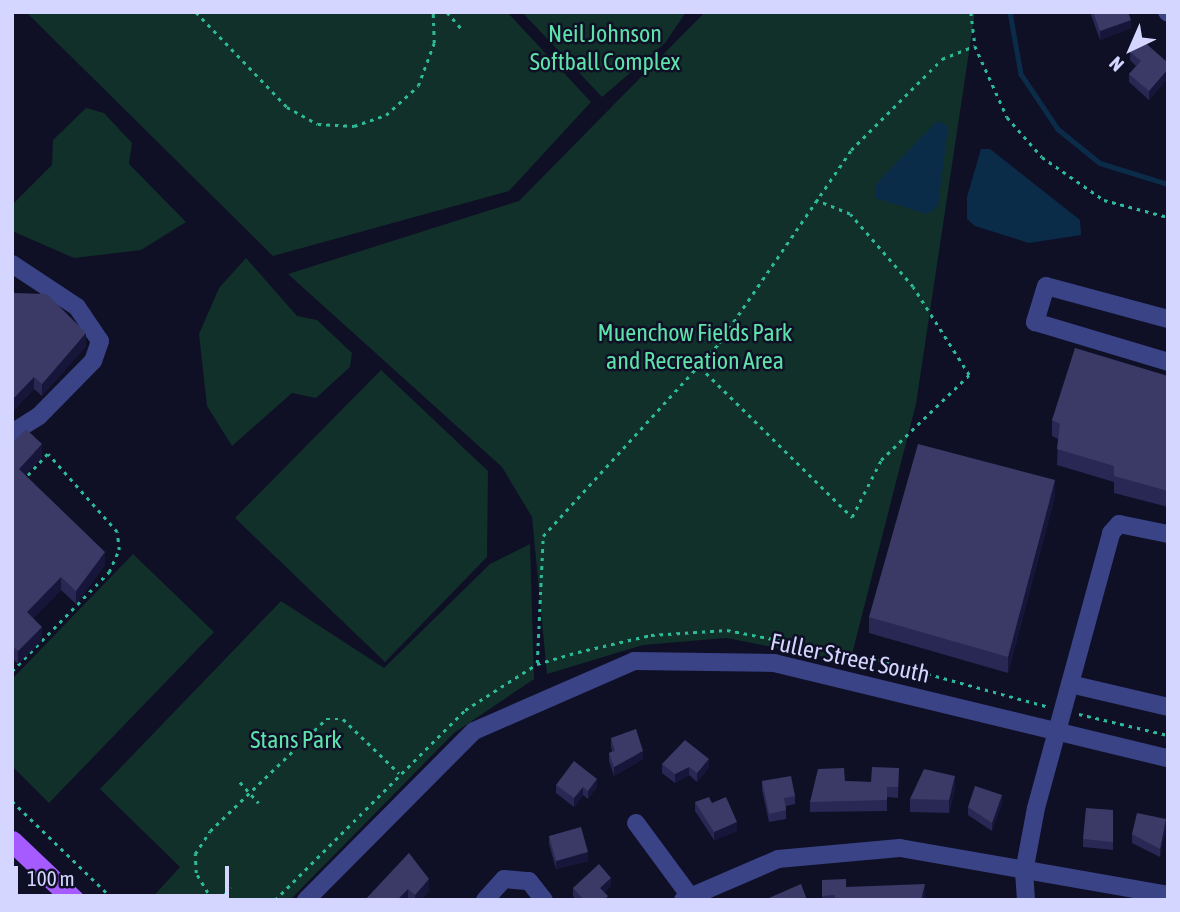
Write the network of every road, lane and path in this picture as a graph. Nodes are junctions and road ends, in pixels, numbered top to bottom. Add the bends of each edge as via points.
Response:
1 (196, 12) edge
2 (432, 12) edge
3 (447, 12) edge
4 (971, 12) edge
5 (462, 29) dead end
6 (975, 46) junction
7 (814, 200) junction
8 (1168, 217) edge
9 (12, 264) edge
10 (1168, 319) edge
11 (1168, 362) edge
12 (700, 367) junction
13 (12, 433) edge
14 (19, 486) edge
15 (1168, 534) edge
16 (537, 664) junction
17 (12, 671) edge
18 (1070, 684) junction
19 (1168, 707) edge
20 (1064, 711) junction
21 (1058, 733) junction
22 (1168, 735) edge
23 (1168, 758) edge
24 (399, 773) junction
25 (240, 782) dead end
26 (251, 794) junction
27 (12, 801) edge
28 (258, 803) dead end
29 (636, 823) dead end
30 (12, 841) edge
31 (1024, 872) junction
32 (230, 888) dead end
33 (1168, 895) edge
34 (687, 897) edge
35 (74, 900) edge
36 (114, 900) edge
37 (212, 900) edge
38 (219, 900) edge
39 (275, 900) edge
40 (306, 900) edge
41 (485, 900) edge
42 (544, 900) edge
43 (1027, 900) edge

1 - 2 path via 287,107 318,124 354,126 386,116 418,86 434,43
3 - 5 path
4 - 6 path
6 - 7 path via 942,59 918,80 832,170
6 - 8 path via 1007,117 1042,157 1104,200
7 - 12 path
7 - 12 path via 850,214 913,287 969,375 881,460 852,517
9 - 13 street via 77,307 100,341 93,361 39,416
10 - 11 street via 1046,286 1035,322
12 - 16 path via 543,536
14 - 17 path via 48,454 117,532 119,550 108,572
15 - 18 street via 1119,524 1111,533
16 - 20 path via 651,635 727,631 870,658
16 - 24 path via 465,710
18 - 19 street
18 - 20 street
20 - 21 street
20 - 22 path
21 - 23 street, Fuller Street South
21 - 31 street
21 - 40 street, Fuller Street South via 774,663 634,661 474,731
24 - 26 path via 333,716
24 - 39 path
25 - 26 path
26 - 28 path
26 - 37 path via 195,854 196,873
27 - 36 path
29 - 34 street
30 - 35 main road
31 - 33 street
31 - 34 street via 900,848 778,859
31 - 43 street
32 - 38 path
41 - 42 street via 504,879 529,881

